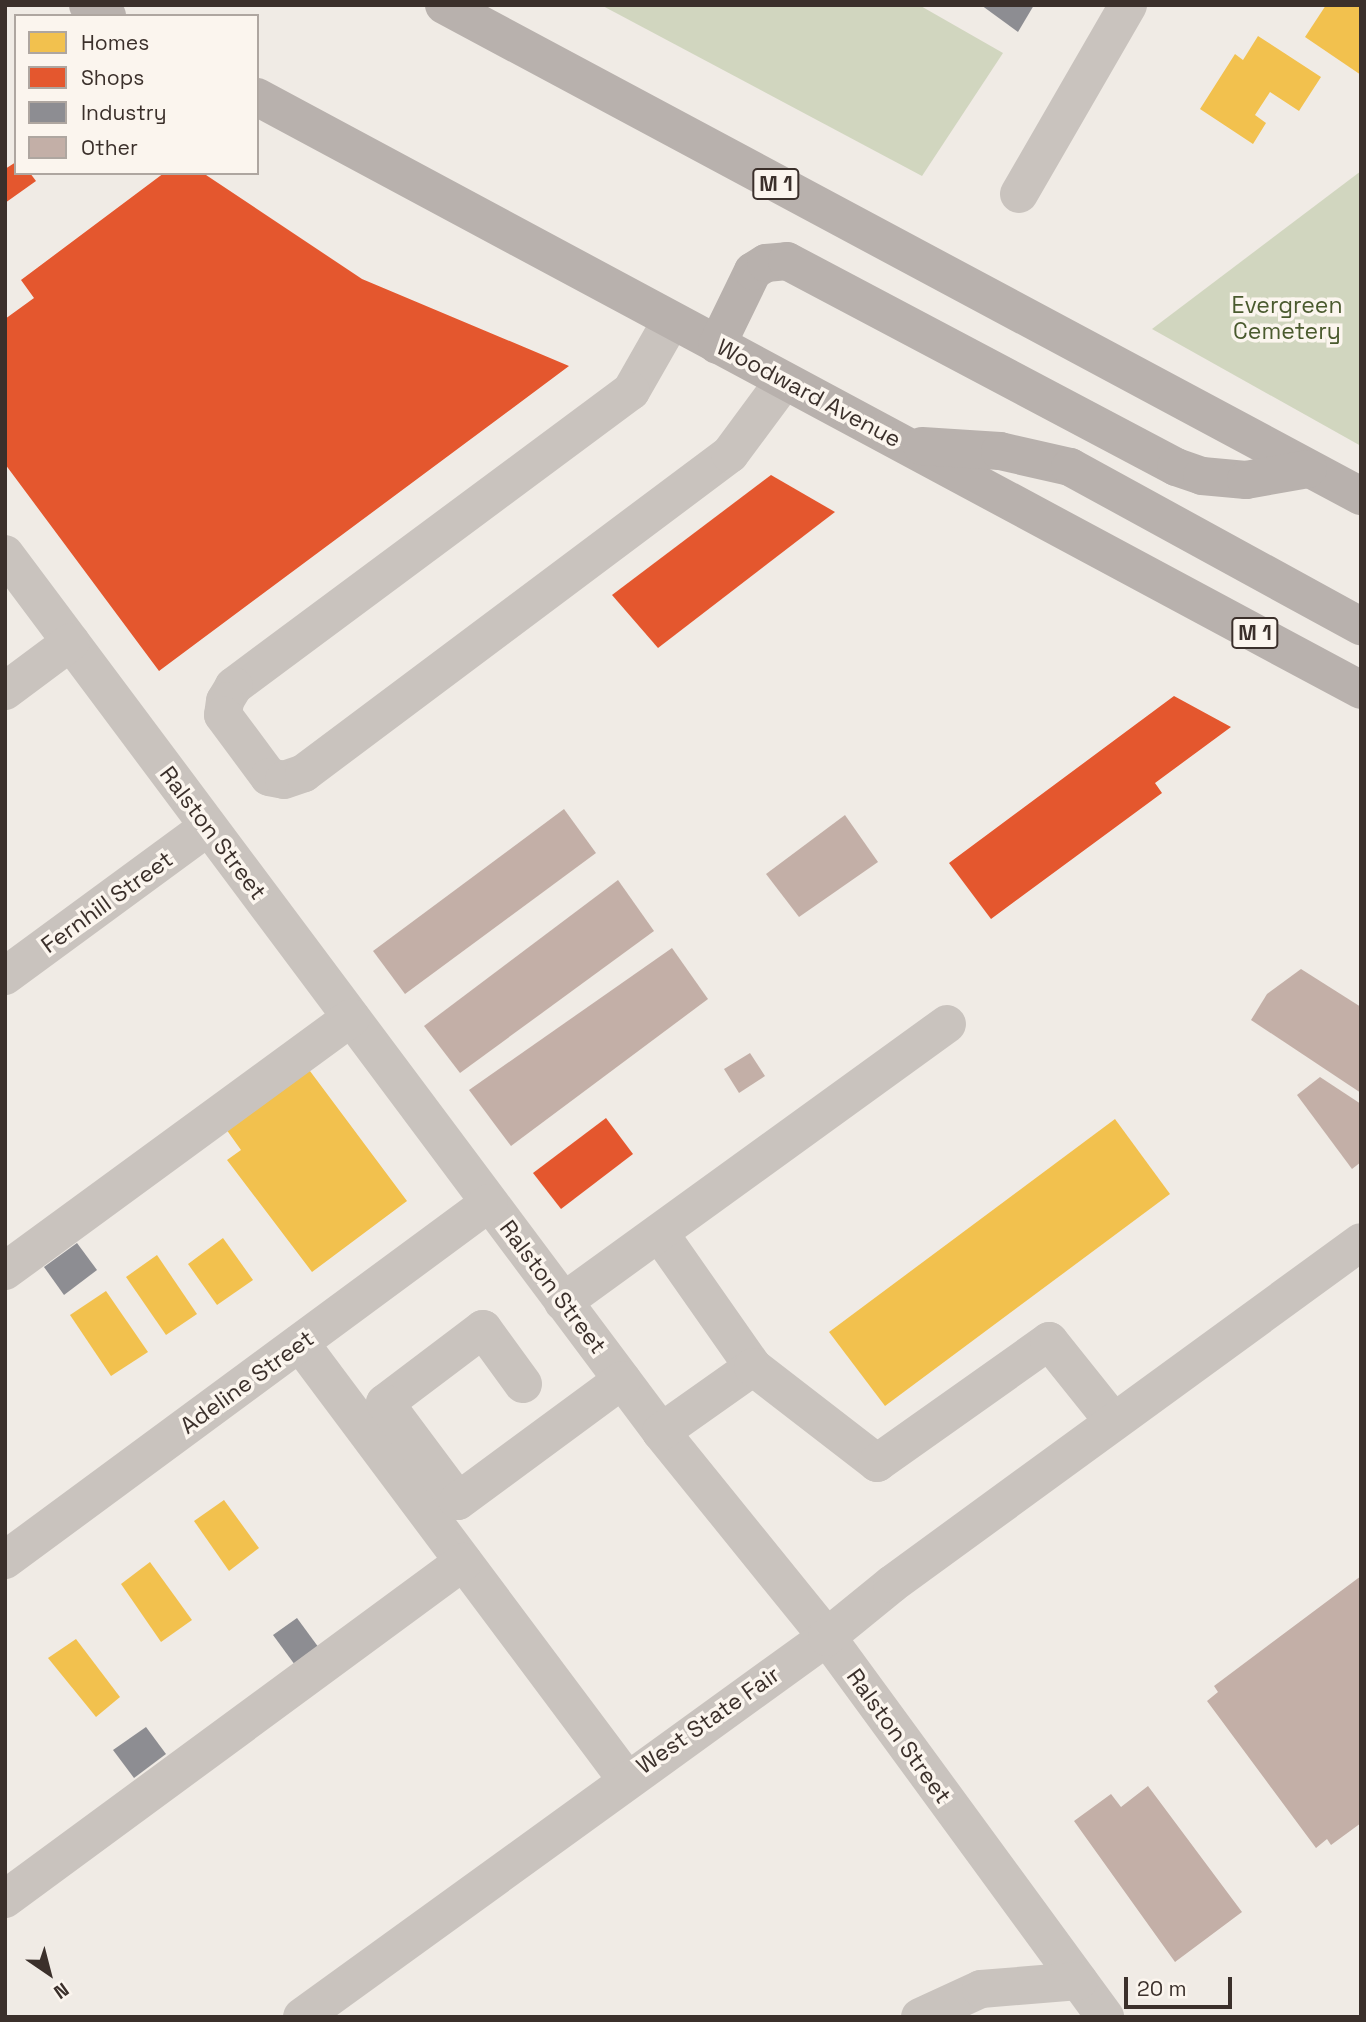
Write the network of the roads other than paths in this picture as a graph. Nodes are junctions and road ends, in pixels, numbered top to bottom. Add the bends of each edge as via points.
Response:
1 (88, 5) edge
2 (444, 5) edge
3 (1128, 5) edge
4 (104, 14) edge
5 (259, 98) edge
6 (1019, 194) dead end
7 (671, 321) junction
8 (718, 345) junction
9 (784, 381) junction
10 (909, 445) junction
11 (1308, 469) junction
12 (1361, 496) edge
13 (5, 554) edge
14 (1361, 626) edge
15 (71, 642) junction
16 (1361, 690) edge
17 (5, 691) edge
18 (208, 827) junction
19 (5, 976) edge
20 (351, 1018) junction
21 (947, 1024) dead end
22 (489, 1203) junction
23 (660, 1234) junction
24 (1361, 1242) edge
25 (5, 1271) edge
26 (564, 1302) junction
27 (300, 1343) junction
28 (753, 1367) junction
29 (622, 1380) junction
30 (523, 1384) dead end
31 (1113, 1421) junction
32 (662, 1432) junction
33 (5, 1560) edge
34 (463, 1562) junction
35 (827, 1637) junction
36 (626, 1779) junction
37 (5, 1899) edge
38 (1079, 1981) junction
39 (302, 2017) edge
40 (920, 2017) edge
41 (1105, 2017) edge

1 - 4 main road
2 - 11 main road, M 1
3 - 6 street
5 - 7 main road, Woodward Avenue / M 1
7 - 8 main road, Woodward Avenue / M 1
7 - 9 street via 631,391 234,686 223,715 269,777 284,780 304,773 730,454
8 - 9 main road, Woodward Avenue / M 1
8 - 11 main road via 752,271 766,263 787,261 1175,467 1202,476 1247,480
9 - 10 main road, Woodward Avenue / M 1
10 - 14 main road via 1000,451 1070,467
10 - 16 main road, Woodward Avenue / M 1
11 - 12 main road, M 1
13 - 15 street, Ralston Street
15 - 17 street
15 - 18 street, Ralston Street
18 - 19 street, Fernhill Street
18 - 20 street, Ralston Street
20 - 22 street, Ralston Street
20 - 25 street
21 - 23 street
22 - 26 street, Ralston Street
22 - 27 street, Adeline Street
23 - 26 street
23 - 28 street
24 - 31 street, West State Fair
26 - 29 street, Ralston Street
27 - 33 street, Adeline Street
27 - 34 street
28 - 31 street via 877,1462 1049,1341
28 - 32 street
29 - 30 street via 458,1501 385,1403 483,1329
29 - 32 street, Ralston Street
31 - 35 street, West State Fair
32 - 35 street, Ralston Street
34 - 36 street
34 - 37 street
35 - 36 street, West State Fair
35 - 38 street, Ralston Street
36 - 39 street, West State Fair
38 - 40 street via 981,1989
38 - 41 street, Ralston Street

